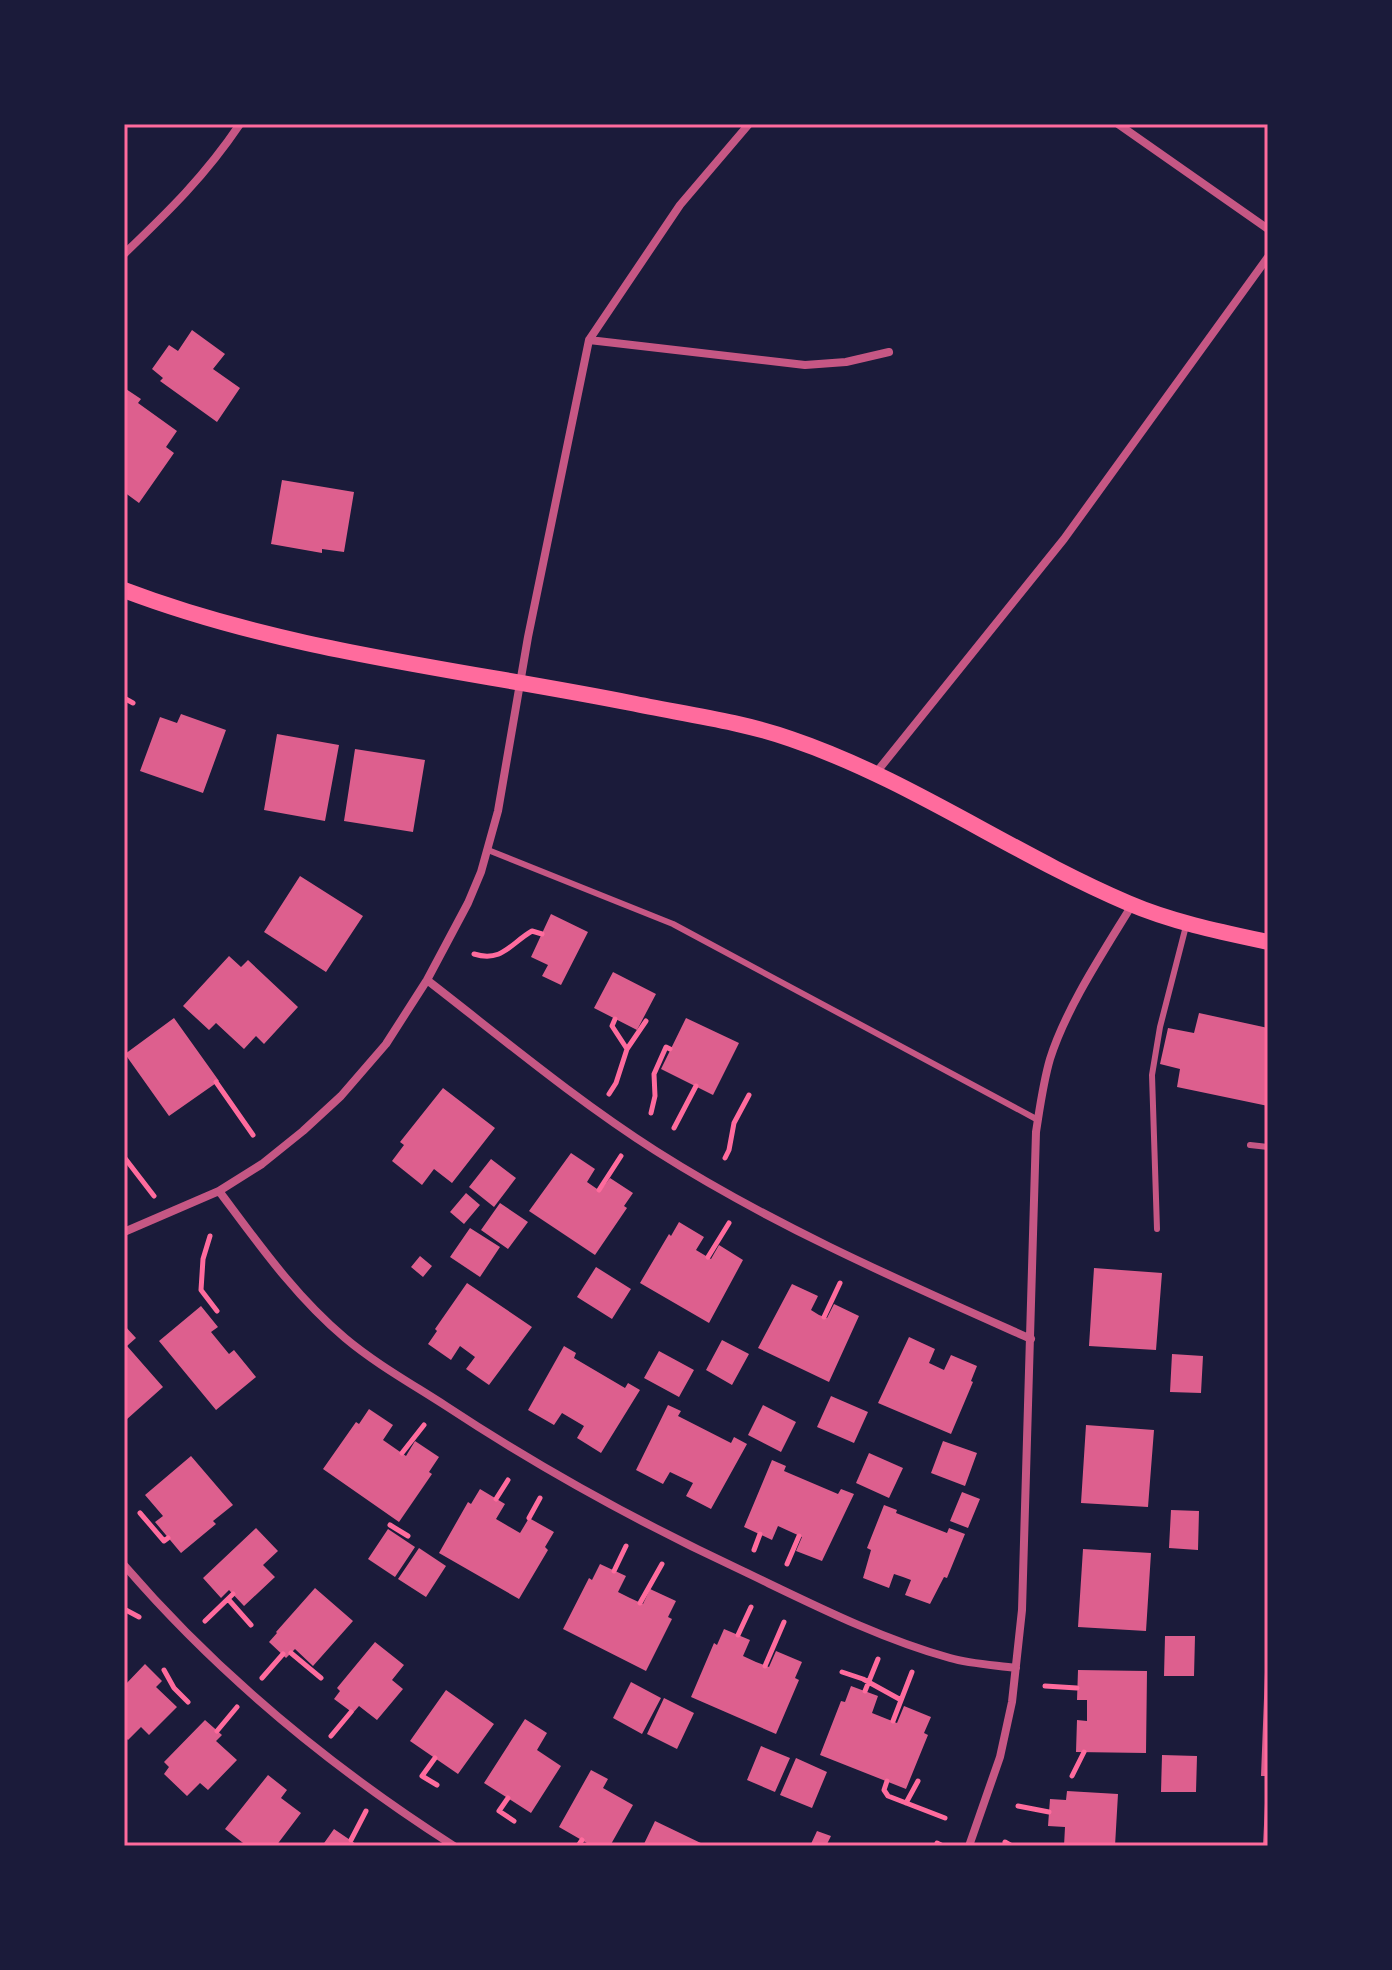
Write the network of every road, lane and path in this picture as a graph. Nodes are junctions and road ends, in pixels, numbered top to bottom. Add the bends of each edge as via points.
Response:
1 (240, 124) edge
2 (749, 124) edge
3 (1118, 124) edge
4 (1268, 229) edge
5 (124, 254) edge
6 (1268, 257) edge
7 (589, 340) junction
8 (889, 352) dead end
9 (124, 590) edge
10 (521, 682) junction
11 (124, 698) edge
12 (133, 703) dead end
13 (875, 774) junction
14 (488, 850) junction
15 (1132, 905) junction
16 (1187, 923) junction
17 (542, 934) dead end
18 (1268, 942) edge
19 (474, 954) dead end
20 (427, 980) junction
21 (615, 1019) dead end
22 (646, 1021) dead end
23 (627, 1049) junction
24 (670, 1049) dead end
25 (216, 1082) dead end
26 (696, 1086) dead end
27 (749, 1095) dead end
28 (597, 1111) junction
29 (651, 1113) dead end
30 (1038, 1120) junction
31 (674, 1128) dead end
32 (253, 1135) dead end
33 (1250, 1145) dead end
34 (1268, 1147) edge
35 (621, 1156) dead end
36 (124, 1157) edge
37 (725, 1158) dead end
38 (599, 1190) dead end
39 (219, 1191) junction
40 (155, 1197) dead end
41 (729, 1223) dead end
42 (1157, 1229) dead end
43 (124, 1232) edge
44 (210, 1236) dead end
45 (708, 1257) dead end
46 (840, 1283) dead end
47 (217, 1311) dead end
48 (824, 1317) dead end
49 (1031, 1339) junction
50 (424, 1425) dead end
51 (402, 1453) dead end
52 (508, 1480) dead end
53 (540, 1498) dead end
54 (496, 1499) dead end
55 (140, 1513) dead end
56 (529, 1518) dead end
57 (390, 1525) dead end
58 (760, 1534) dead end
59 (408, 1536) dead end
60 (799, 1536) dead end
61 (168, 1538) dead end
62 (626, 1546) dead end
63 (754, 1550) dead end
64 (662, 1564) dead end
65 (787, 1564) dead end
66 (124, 1565) edge
67 (614, 1571) dead end
68 (640, 1603) dead end
69 (751, 1607) dead end
70 (124, 1609) edge
71 (139, 1617) dead end
72 (784, 1622) dead end
73 (251, 1625) dead end
74 (189, 1635) junction
75 (738, 1635) dead end
76 (291, 1653) dead end
77 (878, 1659) dead end
78 (765, 1666) dead end
79 (1016, 1668) junction
80 (164, 1670) dead end
81 (842, 1672) dead end
82 (912, 1672) dead end
83 (321, 1678) dead end
84 (869, 1683) junction
85 (1045, 1686) dead end
86 (1077, 1688) dead end
87 (865, 1691) dead end
88 (901, 1700) junction
89 (188, 1702) dead end
90 (351, 1712) dead end
91 (893, 1721) dead end
92 (319, 1750) junction
93 (1084, 1752) dead end
94 (435, 1758) dead end
95 (1072, 1776) dead end
96 (887, 1781) dead end
97 (918, 1781) dead end
98 (437, 1785) dead end
99 (379, 1794) junction
100 (508, 1798) dead end
101 (906, 1803) junction
102 (1018, 1806) dead end
103 (1049, 1812) dead end
104 (945, 1818) dead end
105 (514, 1821) dead end
106 (1005, 1842) dead end
107 (354, 1844) edge
108 (454, 1846) edge
109 (969, 1846) edge
110 (1012, 1846) edge

1 - 5 street via 211,166
2 - 7 street via 680,205
3 - 4 street
6 - 13 street via 1064,539
7 - 8 street via 805,365
7 - 10 street
9 - 10 main road via 277,638
10 - 13 main road via 759,730
10 - 14 street
11 - 12 path
13 - 15 main road
14 - 20 street via 468,903
14 - 30 lane via 673,924
15 - 16 main road
15 - 30 street via 1051,1056
16 - 18 main road
16 - 42 lane via 1152,1075
17 - 19 path via 527,933 494,956
20 - 28 street
20 - 39 street via 386,1044 341,1096 262,1164
21 - 23 path via 614,1033
22 - 23 path
23 - 28 path via 614,1087
24 - 29 path via 666,1047 654,1074
25 - 32 path
26 - 31 path
27 - 37 path via 734,1123
28 - 49 street via 765,1213
30 - 49 street
33 - 34 lane
35 - 38 path
36 - 40 path
39 - 43 street
39 - 79 street via 275,1266 347,1339 576,1488 801,1599 899,1640 951,1658
41 - 45 path
44 - 47 path via 201,1290
46 - 48 path
49 - 79 street
50 - 51 path
52 - 54 path
53 - 56 path
55 - 61 path via 164,1541
57 - 59 path
58 - 63 path
60 - 65 path
62 - 67 path
64 - 68 path
66 - 74 street
69 - 75 path
70 - 71 path
72 - 78 path
73 - 74 path via 231,1596
74 - 92 street
76 - 83 path
77 - 84 path
79 - 109 street via 1000,1757
80 - 89 path
81 - 84 path
82 - 88 path
84 - 87 path
84 - 88 path
85 - 86 path
88 - 91 path
90 - 92 path
92 - 99 street
93 - 95 path
94 - 98 path via 422,1776
96 - 101 path via 885,1793
97 - 101 path
99 - 107 path via 361,1817
99 - 108 street
100 - 105 path via 499,1811
101 - 104 path
102 - 103 path
106 - 110 path

